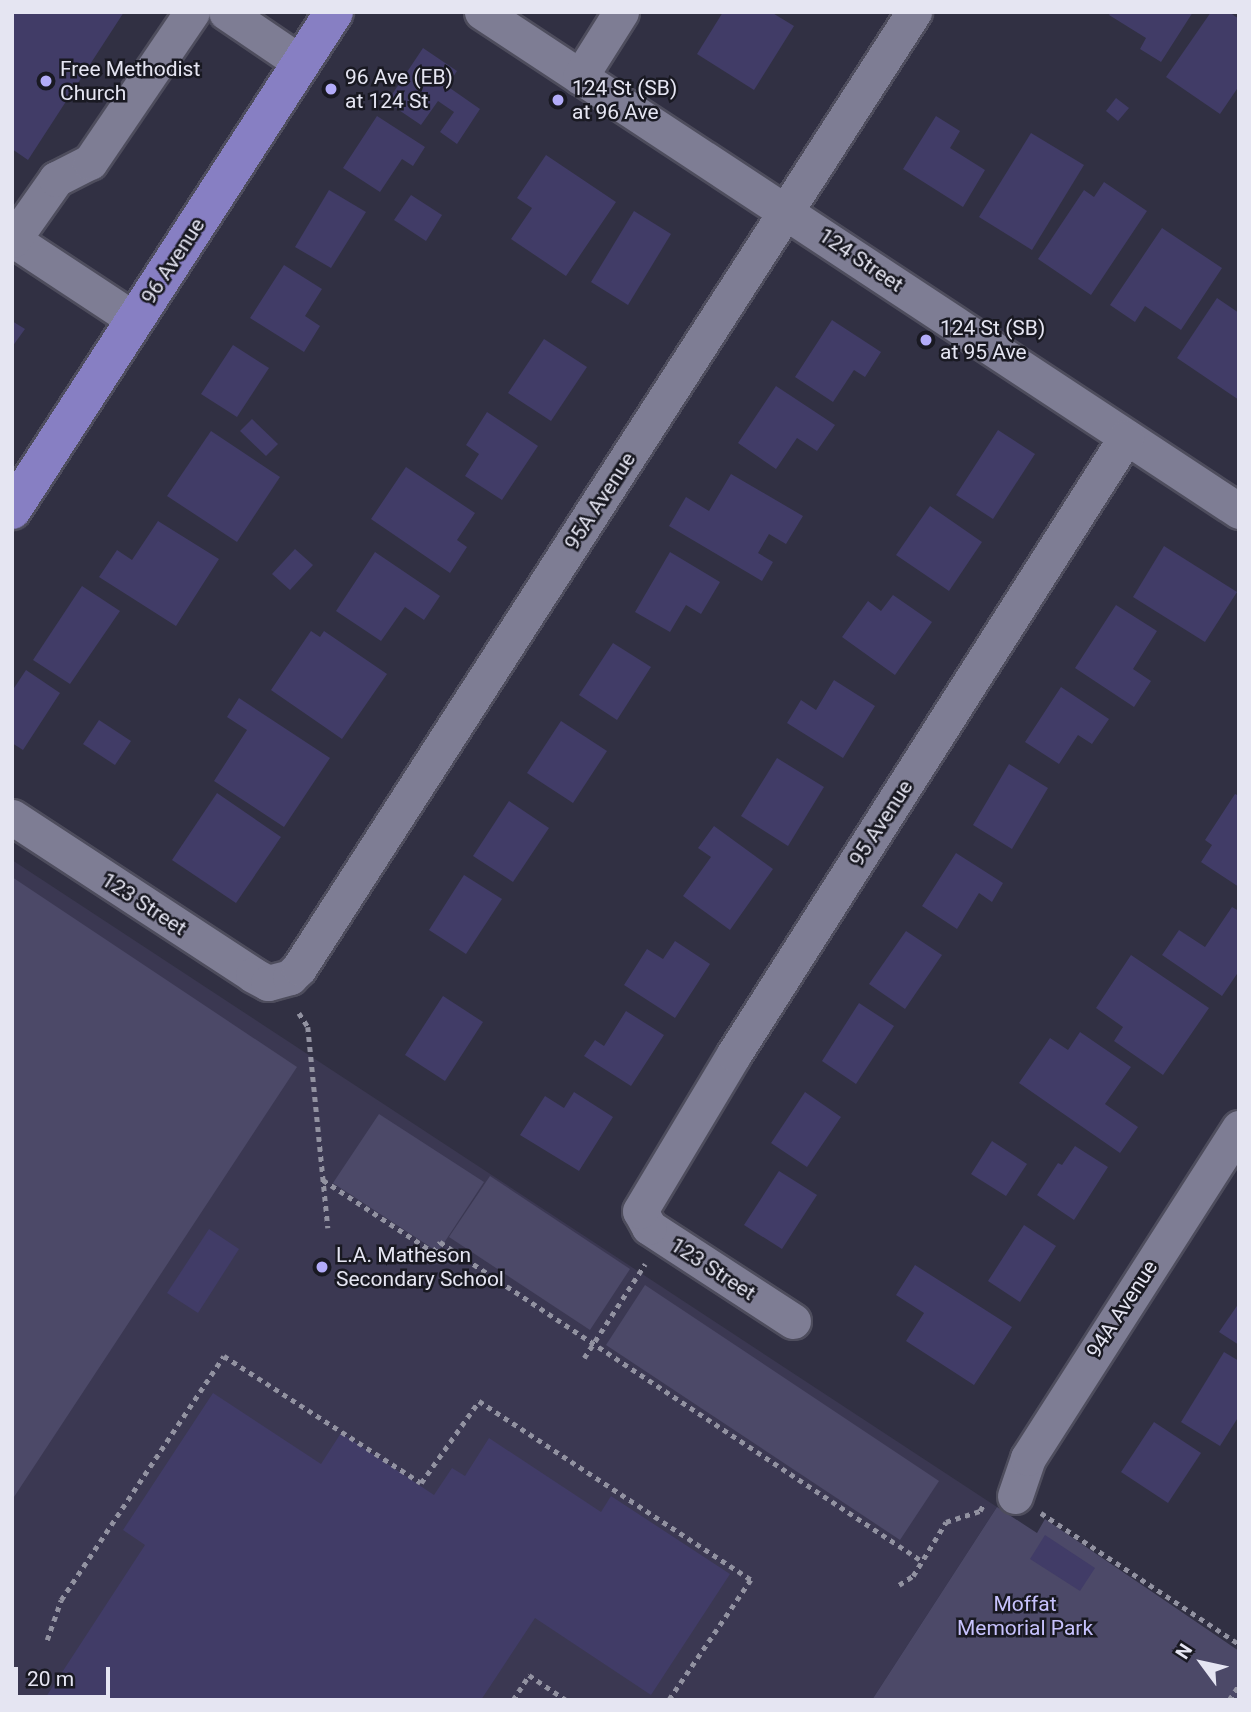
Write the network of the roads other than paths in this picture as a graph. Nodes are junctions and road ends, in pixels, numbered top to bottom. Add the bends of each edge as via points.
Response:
1 (192, 12) edge
2 (226, 12) edge
3 (334, 12) edge
4 (482, 12) edge
5 (621, 12) edge
6 (914, 12) edge
7 (301, 63) junction
8 (580, 77) junction
9 (786, 210) junction
10 (12, 239) edge
11 (135, 320) junction
12 (1126, 437) junction
13 (12, 510) edge
14 (1239, 511) edge
15 (12, 817) edge
16 (279, 982) joint
17 (1239, 1128) edge
18 (640, 1211) joint
19 (793, 1321) dead end
20 (1010, 1502) road end

1 - 10 street via 90,162 56,179
2 - 7 street
3 - 7 main road, 96 Avenue
4 - 8 street, 124 Street
5 - 8 street
6 - 9 street, 95A Avenue
7 - 11 main road, 96 Avenue
8 - 9 street, 124 Street
9 - 12 street, 124 Street
9 - 16 street, 95A Avenue via 299,968
10 - 11 street
11 - 13 main road, 96 Avenue
12 - 14 street, 124 Street
12 - 18 street, 95 Avenue via 734,1054
15 - 16 street, 123 Street via 253,975 268,983
17 - 20 street, 94A Avenue via 1028,1458
18 - 19 street, 123 Street via 649,1227

